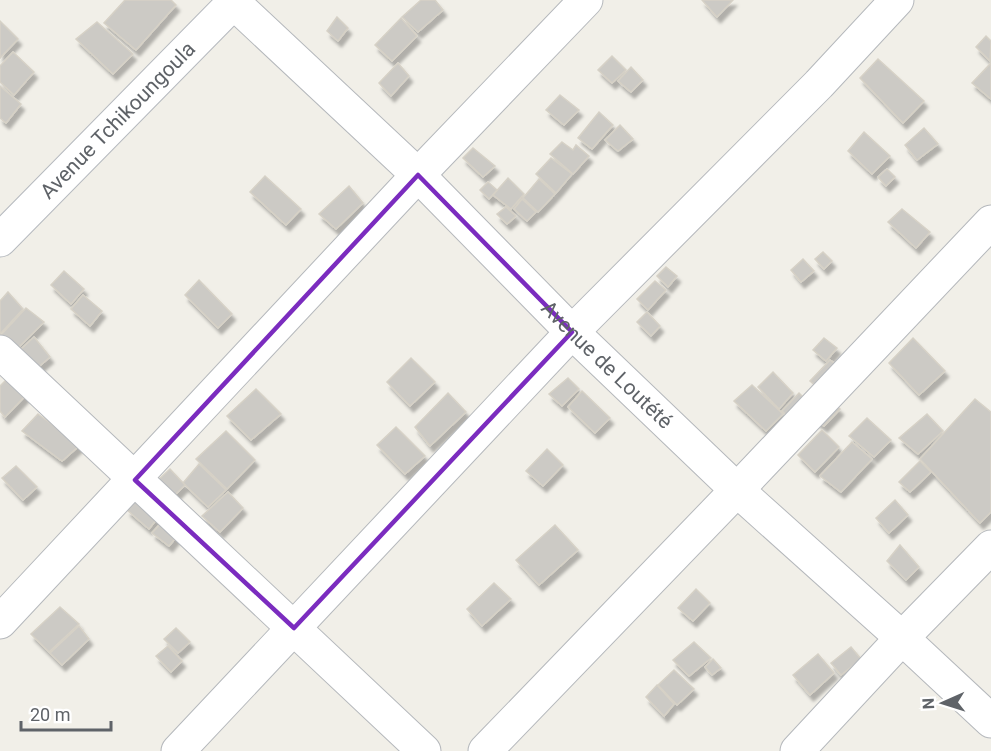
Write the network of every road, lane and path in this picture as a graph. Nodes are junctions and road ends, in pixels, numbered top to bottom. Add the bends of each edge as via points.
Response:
1 (586, 0) edge
2 (897, 0) edge
3 (233, 1) edge
4 (418, 175) junction
5 (991, 222) edge
6 (0, 240) edge
7 (572, 332) junction
8 (0, 352) edge
9 (135, 480) junction
10 (737, 490) junction
11 (991, 547) edge
12 (0, 622) edge
13 (294, 628) junction
14 (902, 638) junction
15 (991, 721) edge
16 (178, 751) edge
17 (424, 751) edge
18 (486, 751) edge
19 (797, 751) edge

1 - 4 street
2 - 7 street via 819,84
3 - 4 street, Avenue de Loutété
3 - 6 street, Avenue Tchikoungoula
4 - 7 street, Avenue de Loutété
4 - 9 street
5 - 10 street
7 - 10 street, Avenue de Loutété
7 - 13 street
8 - 9 street
9 - 12 street
9 - 13 street
10 - 14 street, Avenue de Loutété
10 - 18 street
11 - 14 street
13 - 16 street
13 - 17 street
14 - 15 street, Avenue de Loutété
14 - 19 street

